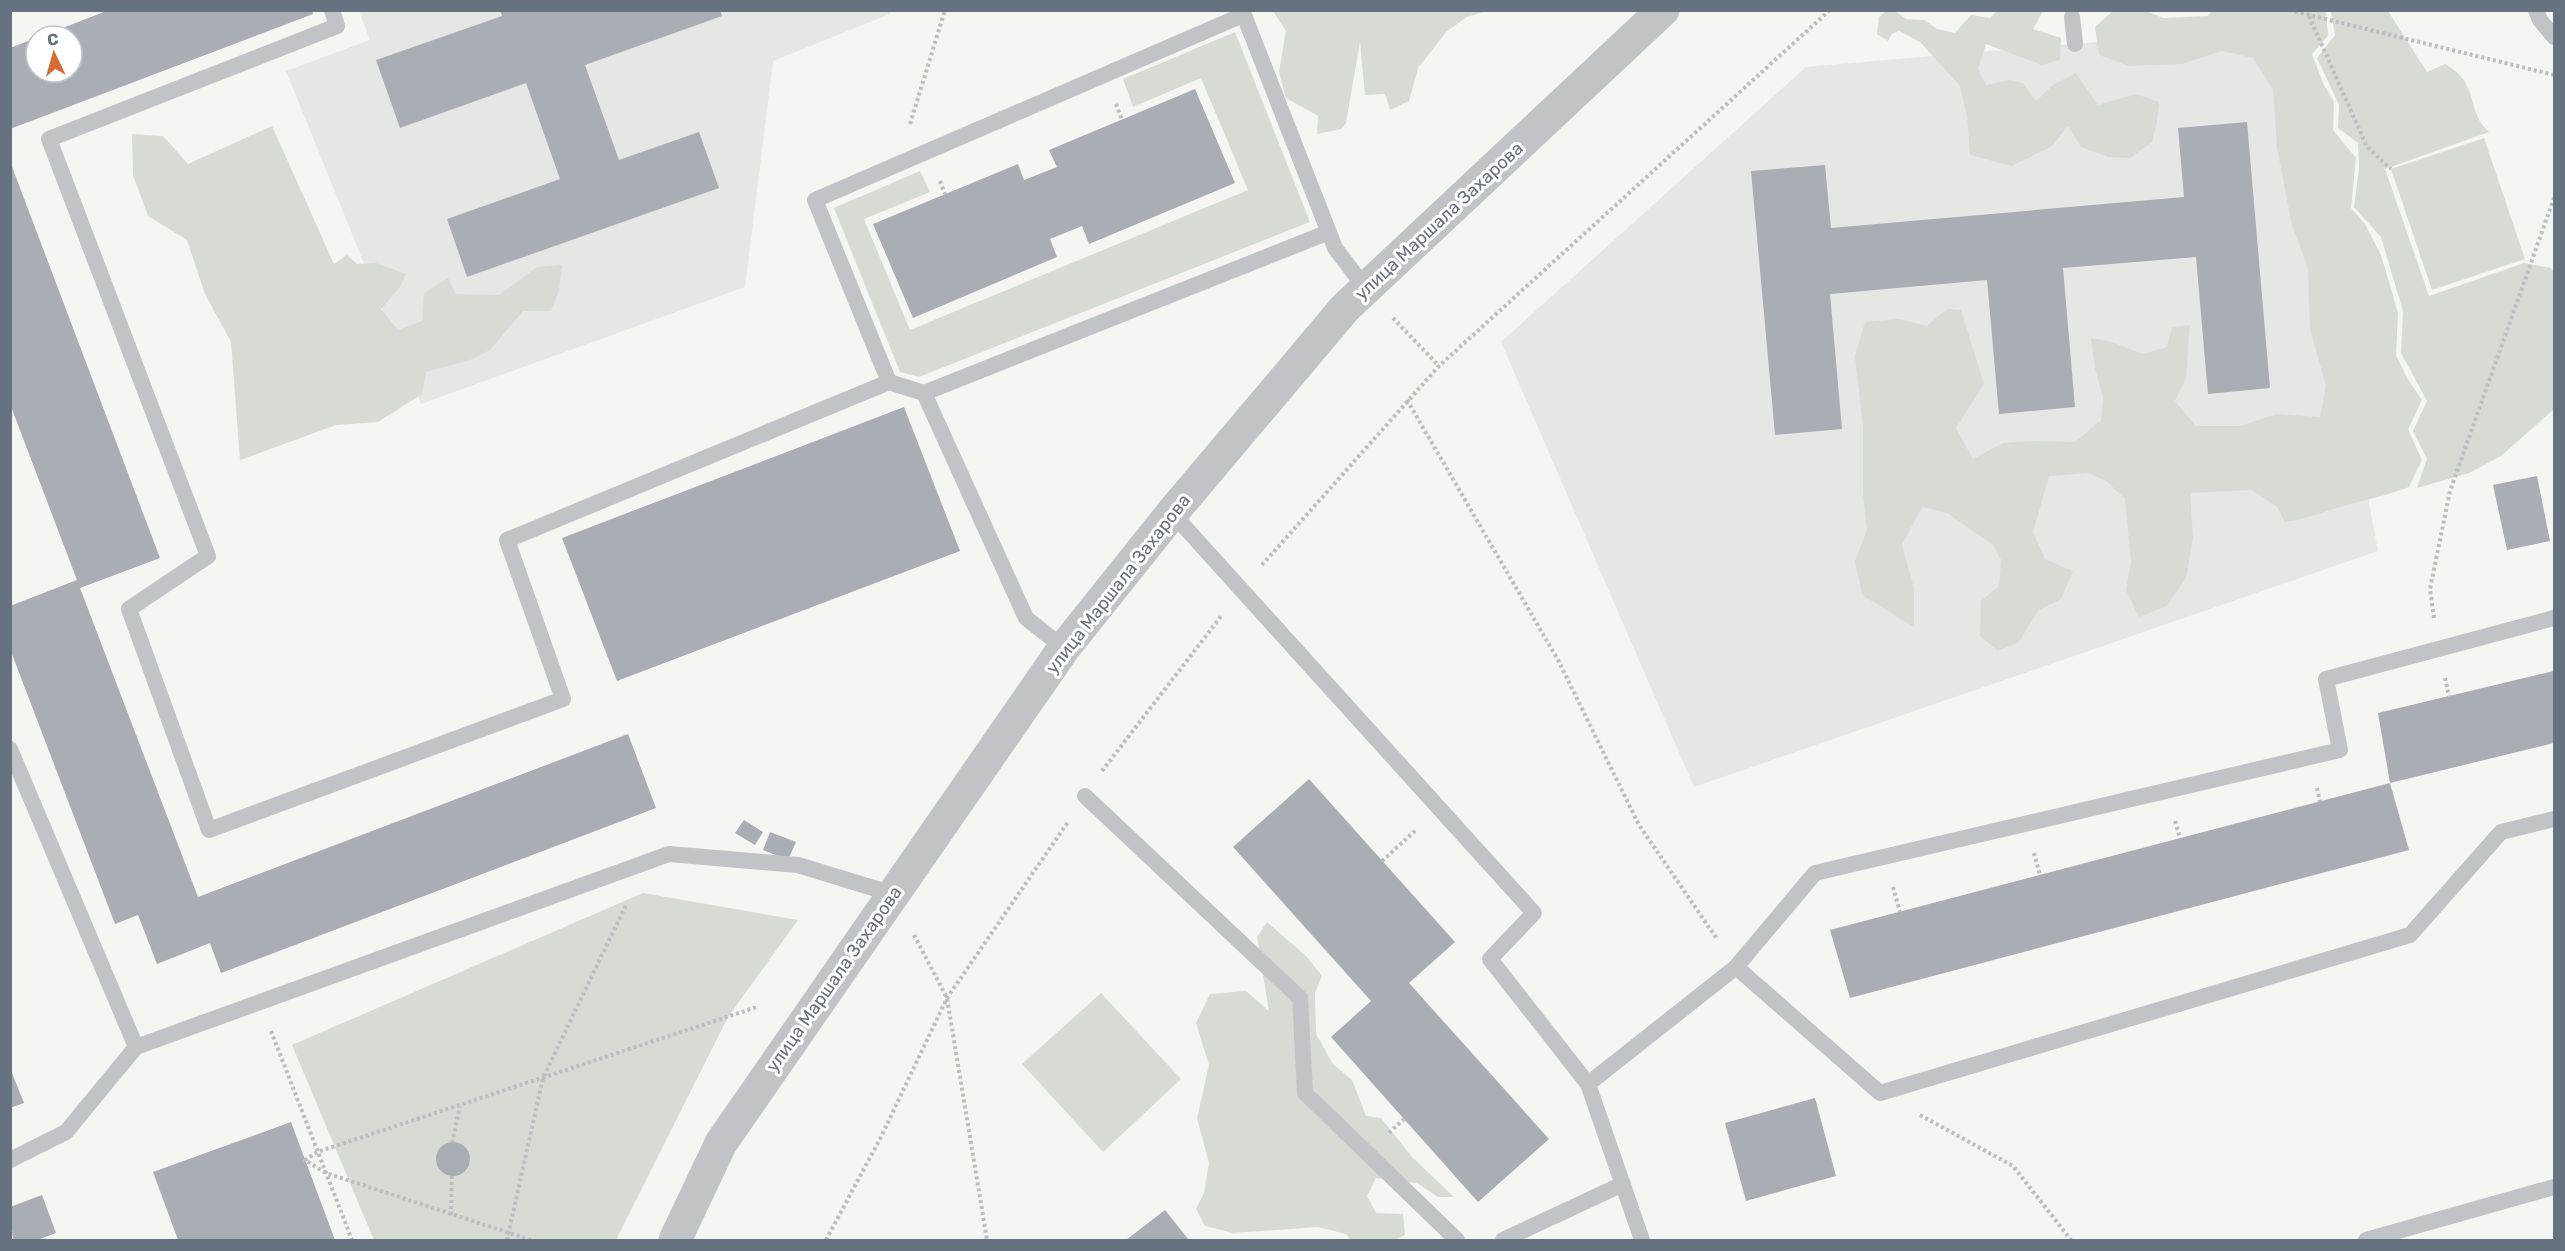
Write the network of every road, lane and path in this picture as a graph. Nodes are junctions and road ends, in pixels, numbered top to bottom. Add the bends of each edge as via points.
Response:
1 (332, 10) edge
2 (945, 10) edge
3 (1663, 10) edge
4 (2289, 10) edge
5 (2536, 10) edge
6 (1243, 13) edge
7 (2074, 13) edge
8 (2309, 15) junction
9 (2554, 37) edge
10 (2075, 44) dead end
11 (2554, 75) edge
12 (919, 96) dead end
13 (2391, 169) dead end
14 (2554, 198) edge
15 (1329, 232) junction
16 (1366, 289) junction
17 (1439, 366) dead end
18 (889, 382) junction
19 (924, 393) junction
20 (1407, 400) dead end
21 (1172, 513) junction
22 (2430, 589) dead end
23 (2554, 618) edge
24 (1064, 648) junction
25 (10, 749) edge
26 (1085, 796) dead end
27 (1441, 808) junction
28 (2554, 819) edge
29 (1382, 861) dead end
30 (648, 862) junction
31 (893, 894) junction
32 (1736, 967) junction
33 (260, 1002) junction
34 (757, 1007) dead end
35 (136, 1047) junction
36 (543, 1078) junction
37 (1588, 1083) junction
38 (1880, 1093) junction
39 (460, 1105) junction
40 (452, 1143) dead end
41 (317, 1152) junction
42 (10, 1160) edge
43 (326, 1173) junction
44 (452, 1175) dead end
45 (1623, 1184) junction
46 (2554, 1187) edge
47 (451, 1215) junction
48 (508, 1233) junction
49 (352, 1240) edge
50 (507, 1240) edge
51 (531, 1240) edge
52 (675, 1240) edge
53 (987, 1240) edge
54 (1457, 1240) edge
55 (1503, 1240) edge
56 (1642, 1240) edge
57 (2071, 1240) edge
58 (2366, 1240) edge

1 - 18 lane via 338,26 49,139 208,556 129,609 208,830 563,699 507,540
2 - 12 path
3 - 16 street, улица Маршала Захарова
4 - 8 path
5 - 9 lane
6 - 15 lane
6 - 18 lane via 815,200
7 - 10 lane
8 - 11 path
8 - 13 path via 2367,147
14 - 22 path via 2450,491
15 - 16 lane via 1335,248
15 - 19 lane
16 - 17 path
16 - 21 street, улица Маршала Захарова via 1345,308
18 - 19 lane
19 - 24 lane via 1026,618
20 - 32 path via 1558,660 1639,825
21 - 24 street, улица Маршала Захарова
21 - 27 lane
23 - 32 lane via 2326,679 2340,750 1815,873
24 - 31 street, улица Маршала Захарова
25 - 35 lane
26 - 54 lane via 1300,998 1305,1093
27 - 29 path
27 - 37 lane via 1534,913 1490,959
28 - 38 lane via 2501,832 2410,935
30 - 31 lane via 669,854 798,865
30 - 33 lane
30 - 36 path
31 - 52 street, улица Маршала Захарова via 721,1143
31 - 53 path via 947,998
32 - 37 lane
32 - 38 lane
33 - 35 lane
33 - 41 path
34 - 36 path
35 - 42 lane via 66,1132
36 - 39 path
36 - 48 path
37 - 45 lane
38 - 57 path via 2013,1166
39 - 40 path
39 - 41 path
41 - 43 path
41 - 43 path via 305,1160
43 - 47 path
43 - 49 path
44 - 47 path
45 - 55 lane
45 - 56 lane
46 - 58 lane
47 - 48 path
48 - 50 path
48 - 51 path

